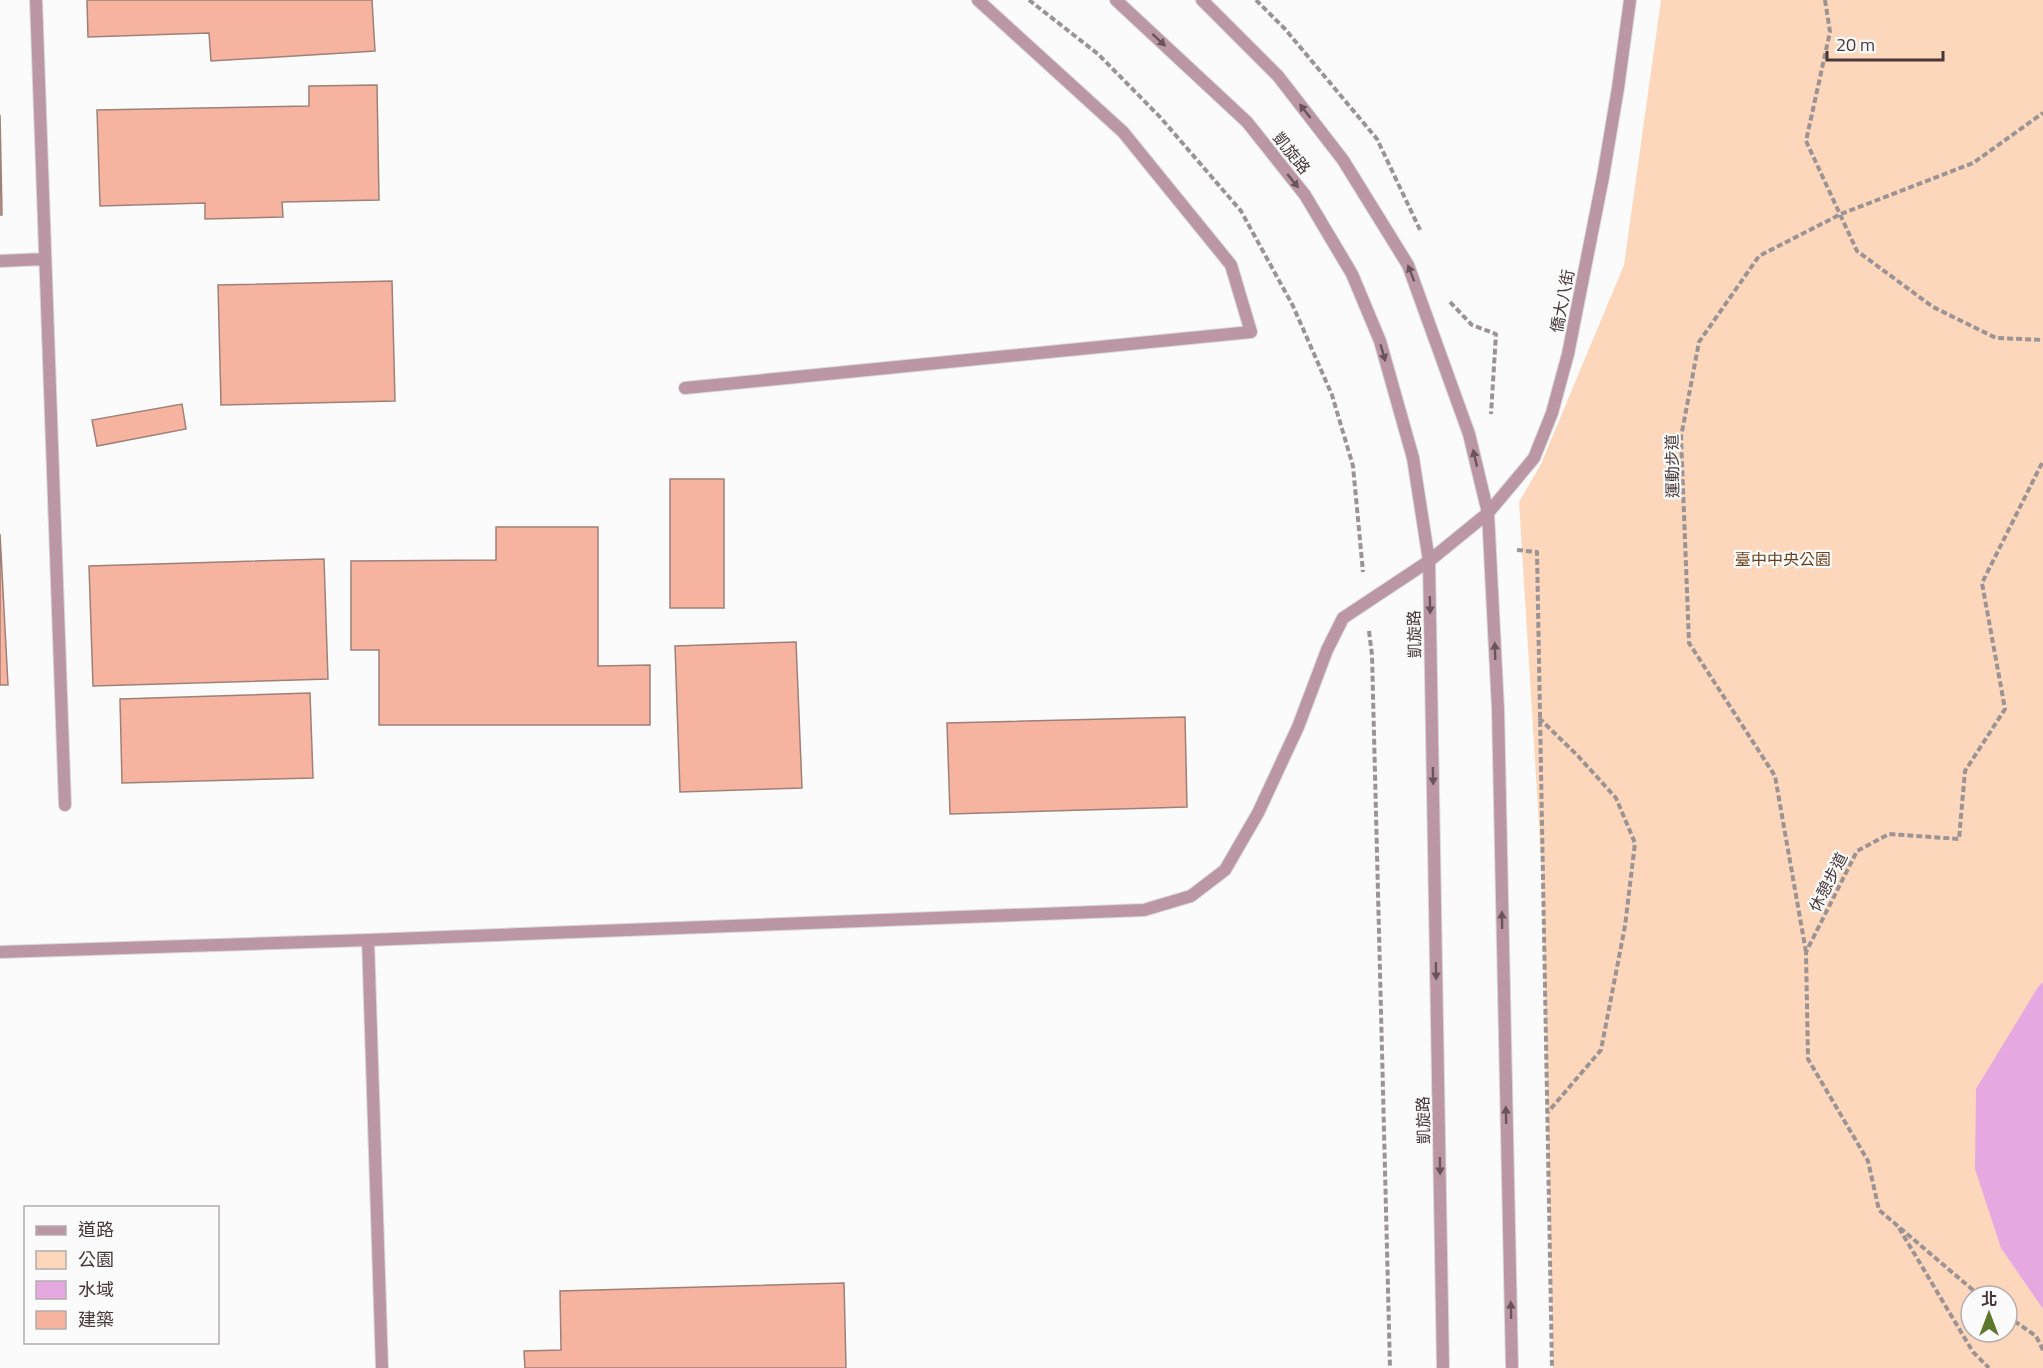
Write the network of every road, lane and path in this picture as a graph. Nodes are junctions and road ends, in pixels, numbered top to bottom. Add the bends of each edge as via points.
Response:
1 (36, 0) edge
2 (978, 0) edge
3 (1116, 0) edge
4 (1202, 0) edge
5 (1630, 0) edge
6 (1825, 0) edge
7 (2043, 113) edge
8 (1841, 214) junction
9 (45, 259) junction
10 (0, 261) edge
11 (2043, 340) edge
12 (685, 388) dead end
13 (2043, 461) edge
14 (1488, 513) junction
15 (1537, 552) dead end
16 (1429, 561) junction
17 (1539, 718) junction
18 (65, 805) dead end
19 (368, 940) junction
20 (0, 952) edge
21 (1806, 952) junction
22 (1548, 1112) junction
23 (1897, 1225) junction
24 (1966, 1284) edge
25 (2019, 1324) edge
26 (2043, 1350) edge
27 (382, 1368) edge
28 (1443, 1368) edge
29 (1512, 1368) edge
30 (1552, 1368) edge
31 (1989, 1368) edge

1 - 9 street
2 - 12 street via 1123,132 1231,265 1251,332
3 -> 16 street, 凱旋路 via 1247,123 1305,195 1352,274 1380,341 1413,458
14 -> 4 street via 1469,434 1408,265 1343,160 1278,76
5 - 14 street, 僑大八街 via 1603,177 1568,354 1552,413 1534,458
6 - 8 path via 1830,32 1806,141
7 - 8 path, 運動步道 via 1973,163
8 - 11 path via 1857,251 1933,307 1996,338
8 - 21 path, 運動步道 via 1759,256 1699,342 1681,437 1689,643 1775,776
9 - 10 street
9 - 18 street
13 - 21 path, 休憩步道 via 1982,583 2005,709 1965,771 1959,839 1889,834 1857,851
14 - 16 street, 僑大八街
29 -> 14 street via 1498,709
15 - 17 path
16 - 19 street, 僑大八街 via 1343,618 1258,813 1225,870 1191,896 1144,910
16 -> 28 street, 凱旋路
17 - 22 path
17 - 22 path via 1616,798 1635,843 1625,926 1601,1050
19 - 20 street, 僑大八街
19 - 27 street
21 - 23 path, 休憩步道 via 1808,1059 1868,1161 1880,1210
22 - 30 path
23 - 24 path, 休憩步道
23 - 31 path via 1973,1352
25 - 26 path via 2036,1336

